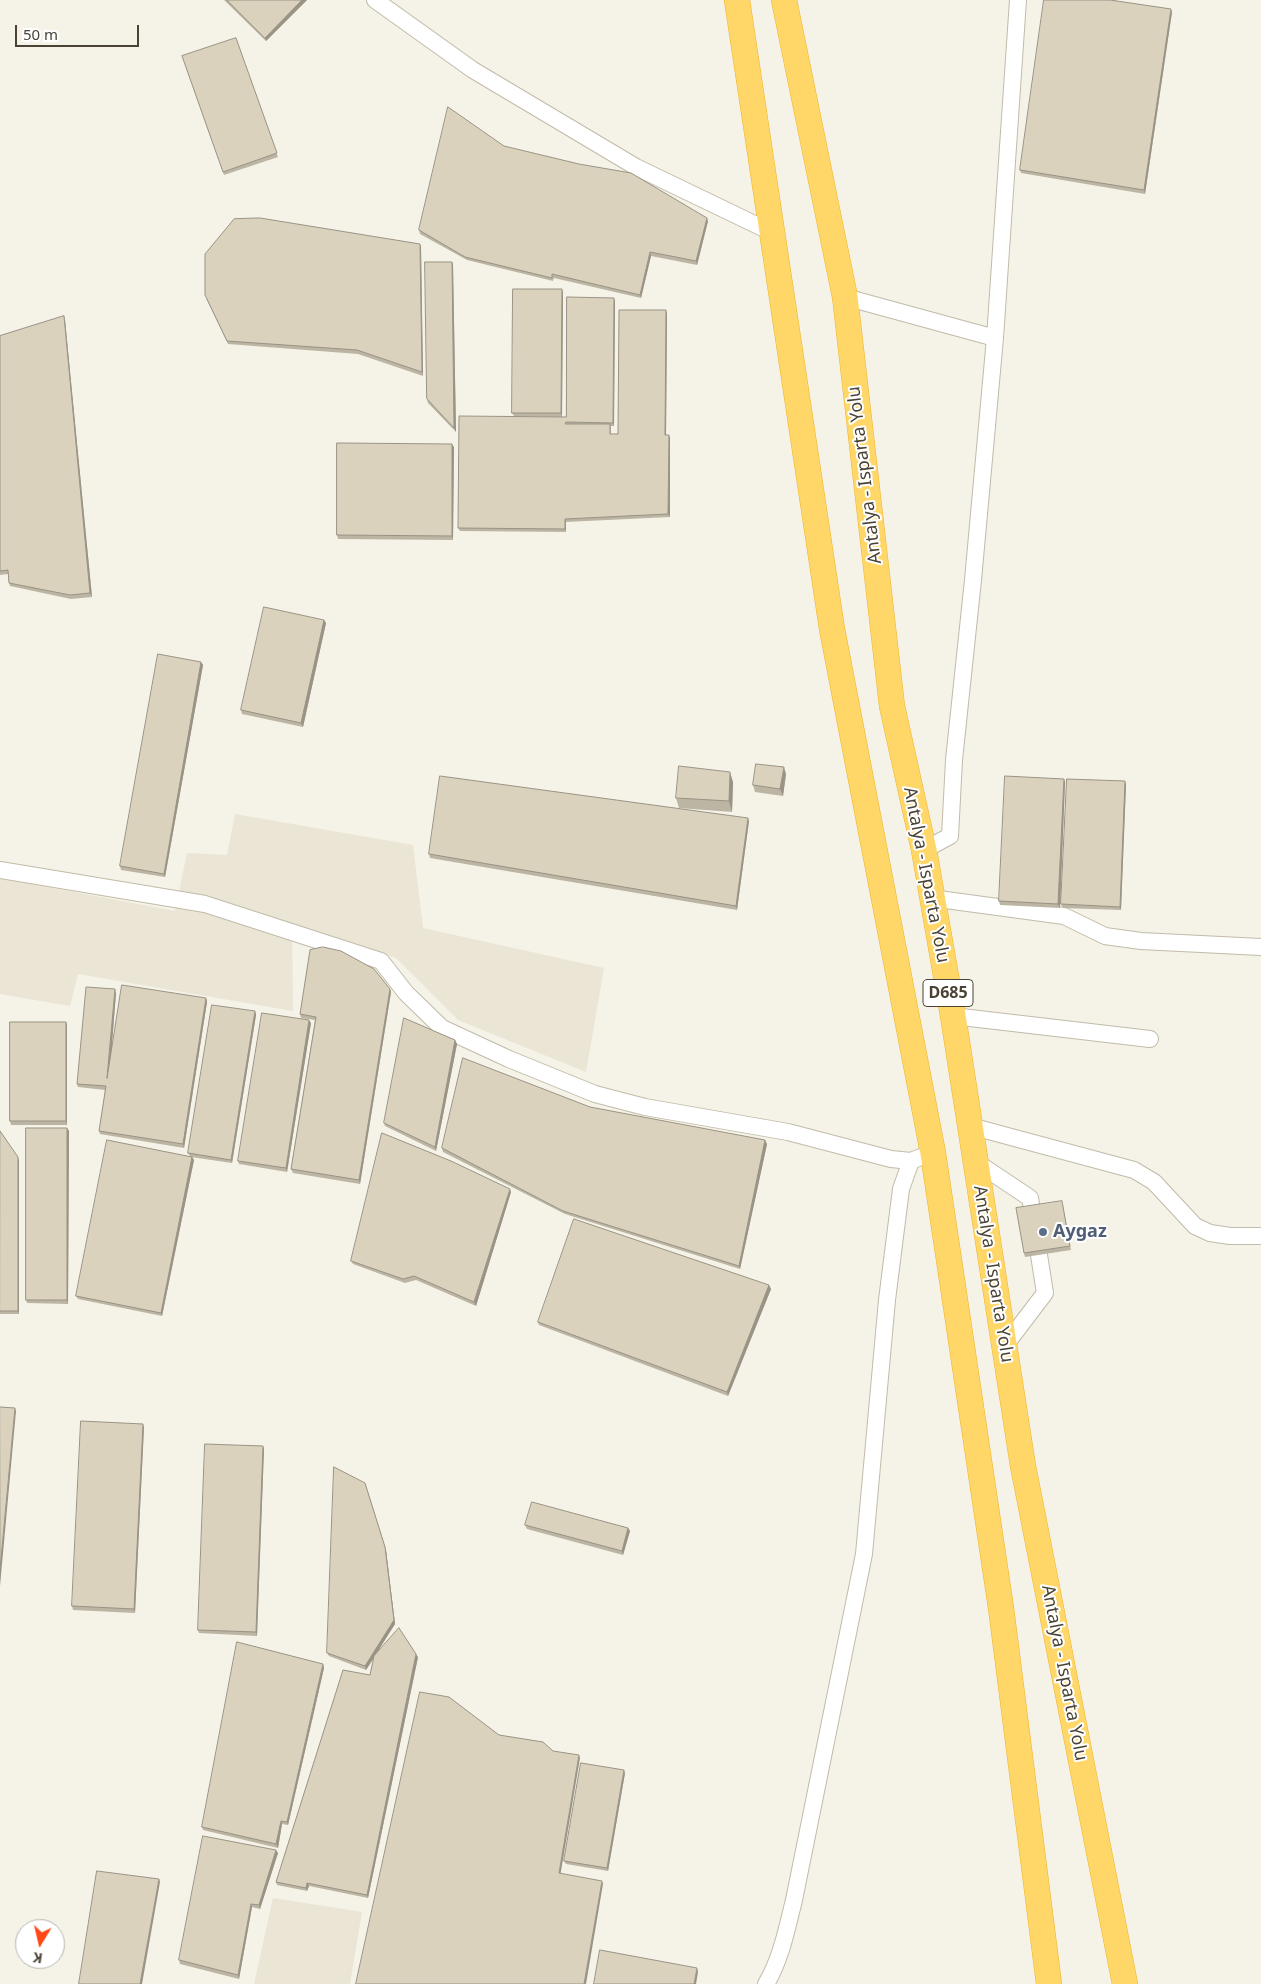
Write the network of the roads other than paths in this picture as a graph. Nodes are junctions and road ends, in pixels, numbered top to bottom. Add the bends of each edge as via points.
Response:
1 (375, 0) edge
2 (737, 0) edge
3 (784, 0) edge
4 (1018, 0) edge
5 (771, 232) junction
6 (845, 297) junction
7 (995, 338) junction
8 (924, 850) junction
9 (0, 870) edge
10 (931, 898) junction
11 (1261, 947) edge
12 (953, 1016) junction
13 (1150, 1039) dead end
14 (970, 1126) junction
15 (922, 1157) junction
16 (976, 1162) junction
17 (1261, 1236) edge
18 (1004, 1347) junction
19 (766, 1984) edge
20 (1049, 1984) edge
21 (1125, 1984) edge

1 - 5 street via 473,70 636,168
2 - 5 highway, D685
3 - 6 highway, Antalya - Isparta Yolu / D685
4 - 7 street
5 - 15 highway, D685 via 832,629
6 - 7 street
6 - 8 highway, Antalya - Isparta Yolu / D685 via 892,706
7 - 8 street via 954,760 950,836
8 - 10 highway, Antalya - Isparta Yolu / D685
9 - 15 street via 206,904 381,961 442,1028 595,1094 788,1132 891,1159
10 - 11 street via 1064,916 1105,936 1140,941
10 - 12 highway, Antalya - Isparta Yolu / D685
12 - 13 street
12 - 14 highway, Antalya - Isparta Yolu / D685
14 - 16 highway, Antalya - Isparta Yolu / D685
14 - 17 street via 1134,1170 1154,1182 1194,1226 1230,1236
15 - 19 street via 902,1189 887,1300 864,1554 794,1900 785,1938
15 - 20 highway, D685 via 1001,1608
16 - 18 highway, Antalya - Isparta Yolu / D685
16 - 18 street via 1030,1198 1045,1293
18 - 21 highway, Antalya - Isparta Yolu / D685 via 1023,1466

